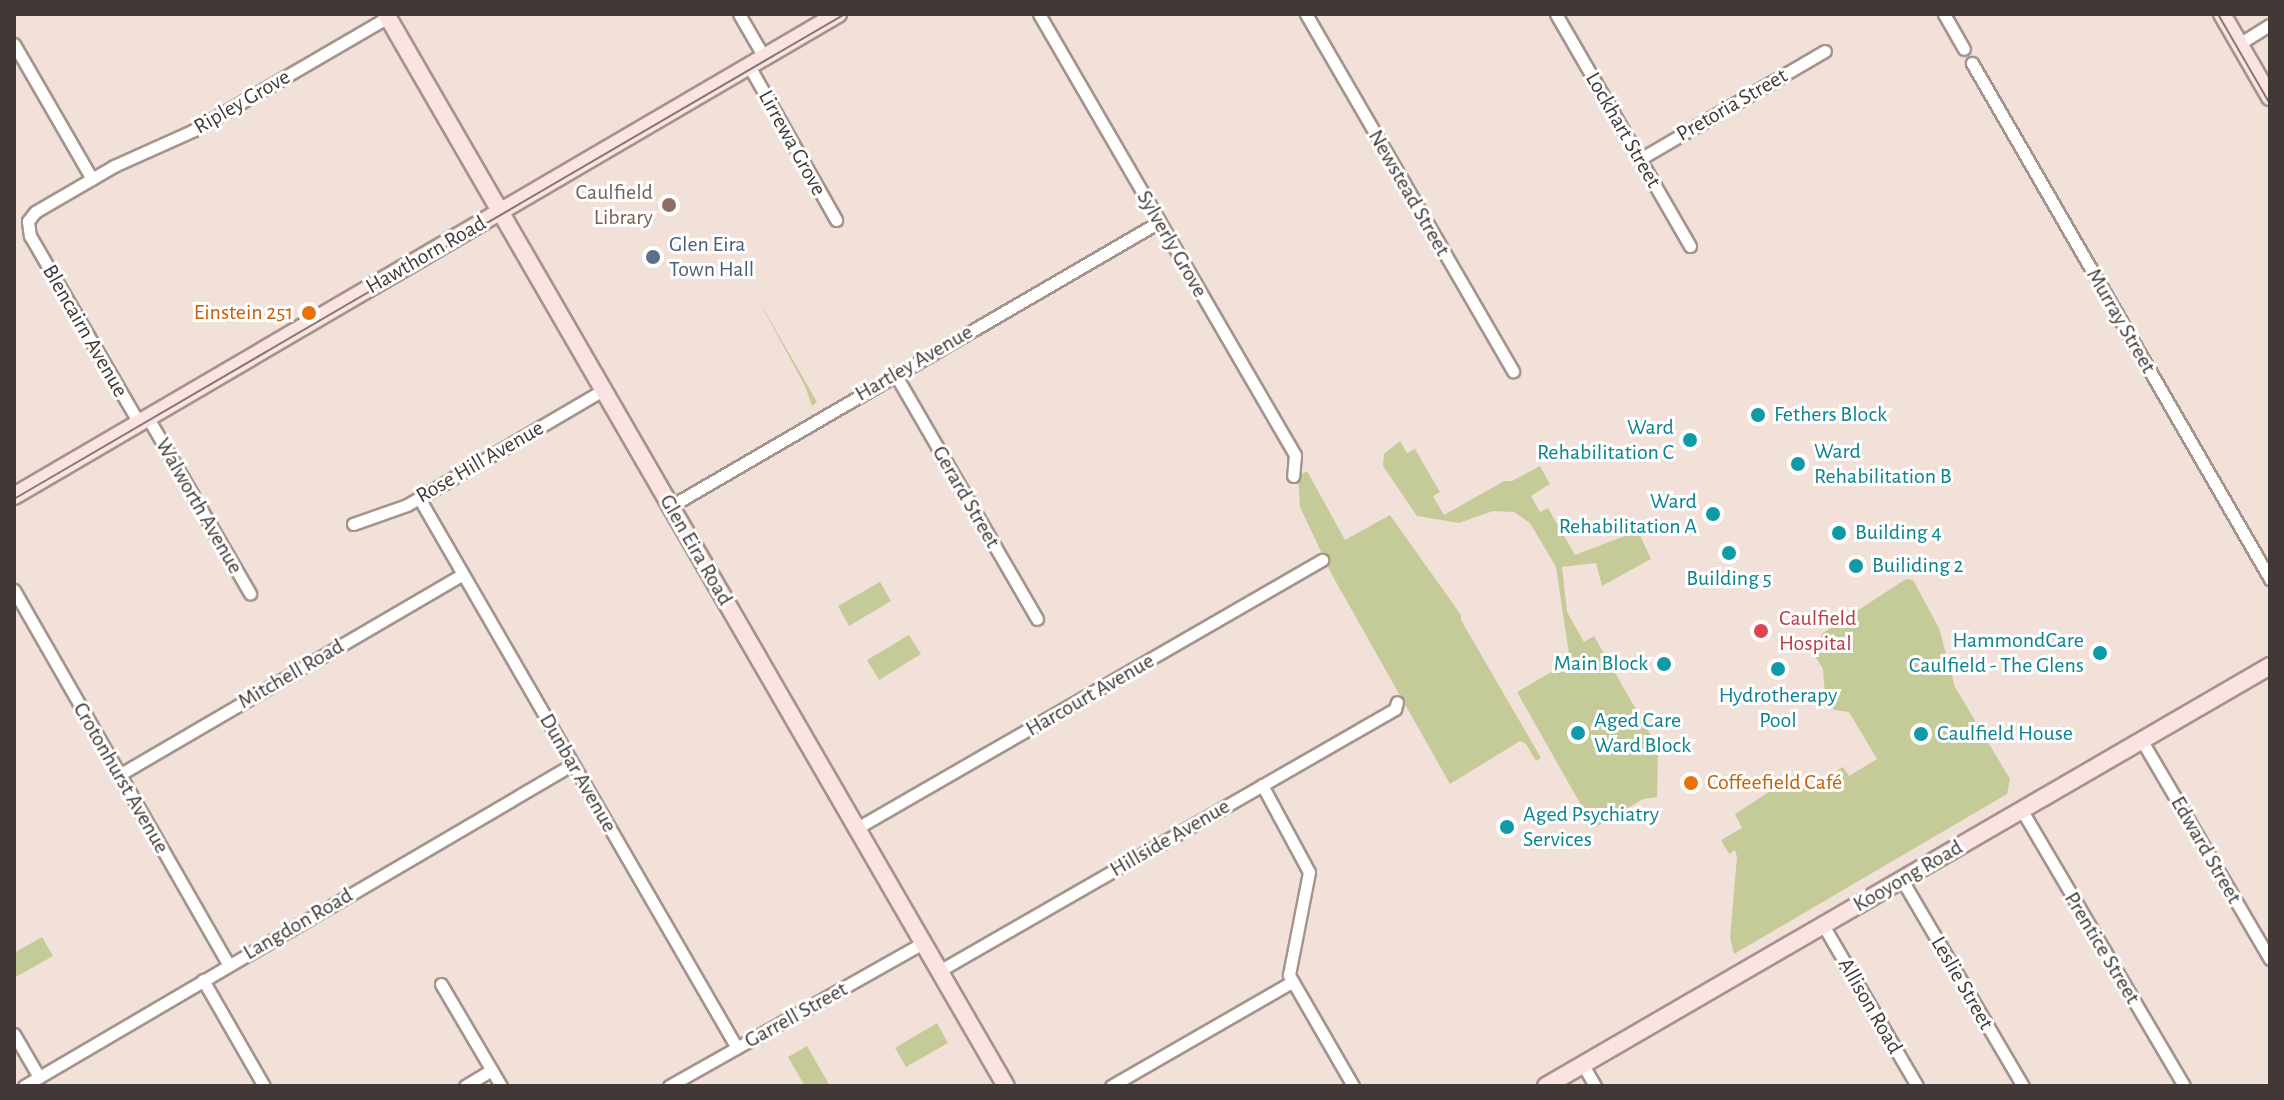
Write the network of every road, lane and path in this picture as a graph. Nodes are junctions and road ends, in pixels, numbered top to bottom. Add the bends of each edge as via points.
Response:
1 (739, 14) edge
2 (838, 14) edge
3 (1039, 14) edge
4 (1306, 14) edge
5 (1556, 14) edge
6 (1944, 14) edge
7 (2222, 14) edge
8 (387, 16) edge
9 (2270, 25) edge
10 (14, 44) edge
11 (2239, 44) junction
12 (1964, 49) dead end
13 (1825, 51) dead end
14 (757, 62) junction
15 (1972, 63) dead end
16 (2270, 97) edge
17 (1640, 159) junction
18 (92, 179) junction
19 (501, 211) junction
20 (836, 220) dead end
21 (1159, 222) junction
22 (1690, 246) dead end
23 (1513, 371) dead end
24 (895, 374) junction
25 (603, 390) junction
26 (143, 420) junction
27 (1293, 476) dead end
28 (14, 496) edge
29 (419, 498) junction
30 (671, 506) junction
31 (353, 524) dead end
32 (1322, 560) dead end
33 (463, 574) junction
34 (2270, 579) edge
35 (14, 590) edge
36 (250, 593) dead end
37 (1037, 619) dead end
38 (2270, 666) edge
39 (1397, 702) dead end
40 (2142, 741) junction
41 (573, 764) junction
42 (119, 775) junction
43 (1262, 785) junction
44 (2021, 809) junction
45 (857, 828) junction
46 (1902, 880) junction
47 (1823, 925) junction
48 (923, 943) junction
49 (2270, 959) edge
50 (229, 965) junction
51 (939, 971) junction
52 (203, 980) junction
53 (1292, 982) junction
54 (441, 984) dead end
55 (14, 1034) edge
56 (737, 1048) junction
57 (1583, 1065) junction
58 (492, 1070) junction
59 (39, 1077) junction
60 (24, 1086) edge
61 (264, 1086) edge
62 (465, 1086) edge
63 (501, 1086) edge
64 (669, 1086) edge
65 (1006, 1086) edge
66 (1111, 1086) edge
67 (1353, 1086) edge
68 (1546, 1086) edge
69 (1595, 1086) edge
70 (1917, 1086) edge
71 (2023, 1086) edge
72 (2184, 1086) edge

1 - 14 street, Lirrewa Grove
2 - 14 main road, Hawthorn Road
3 - 21 street, Sylverly Grove
4 - 23 street, Newstead Street
5 - 17 street, Lockhart Street
6 - 12 street
7 - 11 main road
8 - 18 street, Ripley Grove via 194,130
8 - 19 main road, Glen Eira Road
9 - 11 street
10 - 18 street
11 - 16 main road
13 - 17 street, Pretoria Street
14 - 19 main road, Hawthorn Road
14 - 20 street, Lirrewa Grove
15 - 34 street, Murray Street
17 - 22 street, Lockhart Street
18 - 26 street, Blencairn Avenue via 35,212 28,231
19 - 25 main road, Glen Eira Road
19 - 26 main road, Hawthorn Road
21 - 24 street, Hartley Avenue
21 - 27 street, Sylverly Grove via 1295,455
24 - 30 street, Hartley Avenue
24 - 37 street, Gerard Street
25 - 29 street, Rose Hill Avenue
25 - 30 main road, Glen Eira Road
26 - 28 main road, Hawthorn Road
26 - 36 street, Walworth Avenue
29 - 31 street, Rose Hill Avenue
29 - 33 street, Dunbar Avenue
30 - 45 main road, Glen Eira Road
32 - 45 street, Harcourt Avenue
33 - 41 street, Dunbar Avenue
33 - 42 street, Mitchell Road
35 - 42 street, Crotonhurst Avenue
38 - 40 main road, Kooyong Road
39 - 43 street, Hillside Avenue via 1395,709
40 - 44 main road, Kooyong Road
40 - 49 street, Edward Street
41 - 50 street, Langdon Road
41 - 56 street, Dunbar Avenue
42 - 50 street, Crotonhurst Avenue
43 - 51 street, Hillside Avenue
43 - 53 street via 1309,872 1288,969
44 - 46 main road, Kooyong Road
44 - 72 street, Prentice Street
45 - 48 main road, Glen Eira Road
46 - 47 main road, Kooyong Road
46 - 71 street, Leslie Street
47 - 57 main road, Kooyong Road
47 - 70 street, Allison Road
48 - 51 main road, Glen Eira Road
48 - 56 street, Garrell Street
50 - 52 street, Langdon Road
51 - 65 main road, Glen Eira Road
52 - 59 street, Langdon Road
52 - 61 street
53 - 66 street
53 - 67 street
54 - 58 street
55 - 59 street
56 - 64 street, Garrell Street
57 - 68 main road, Kooyong Road
57 - 69 street
58 - 62 street
58 - 63 street
59 - 60 street, Langdon Road

